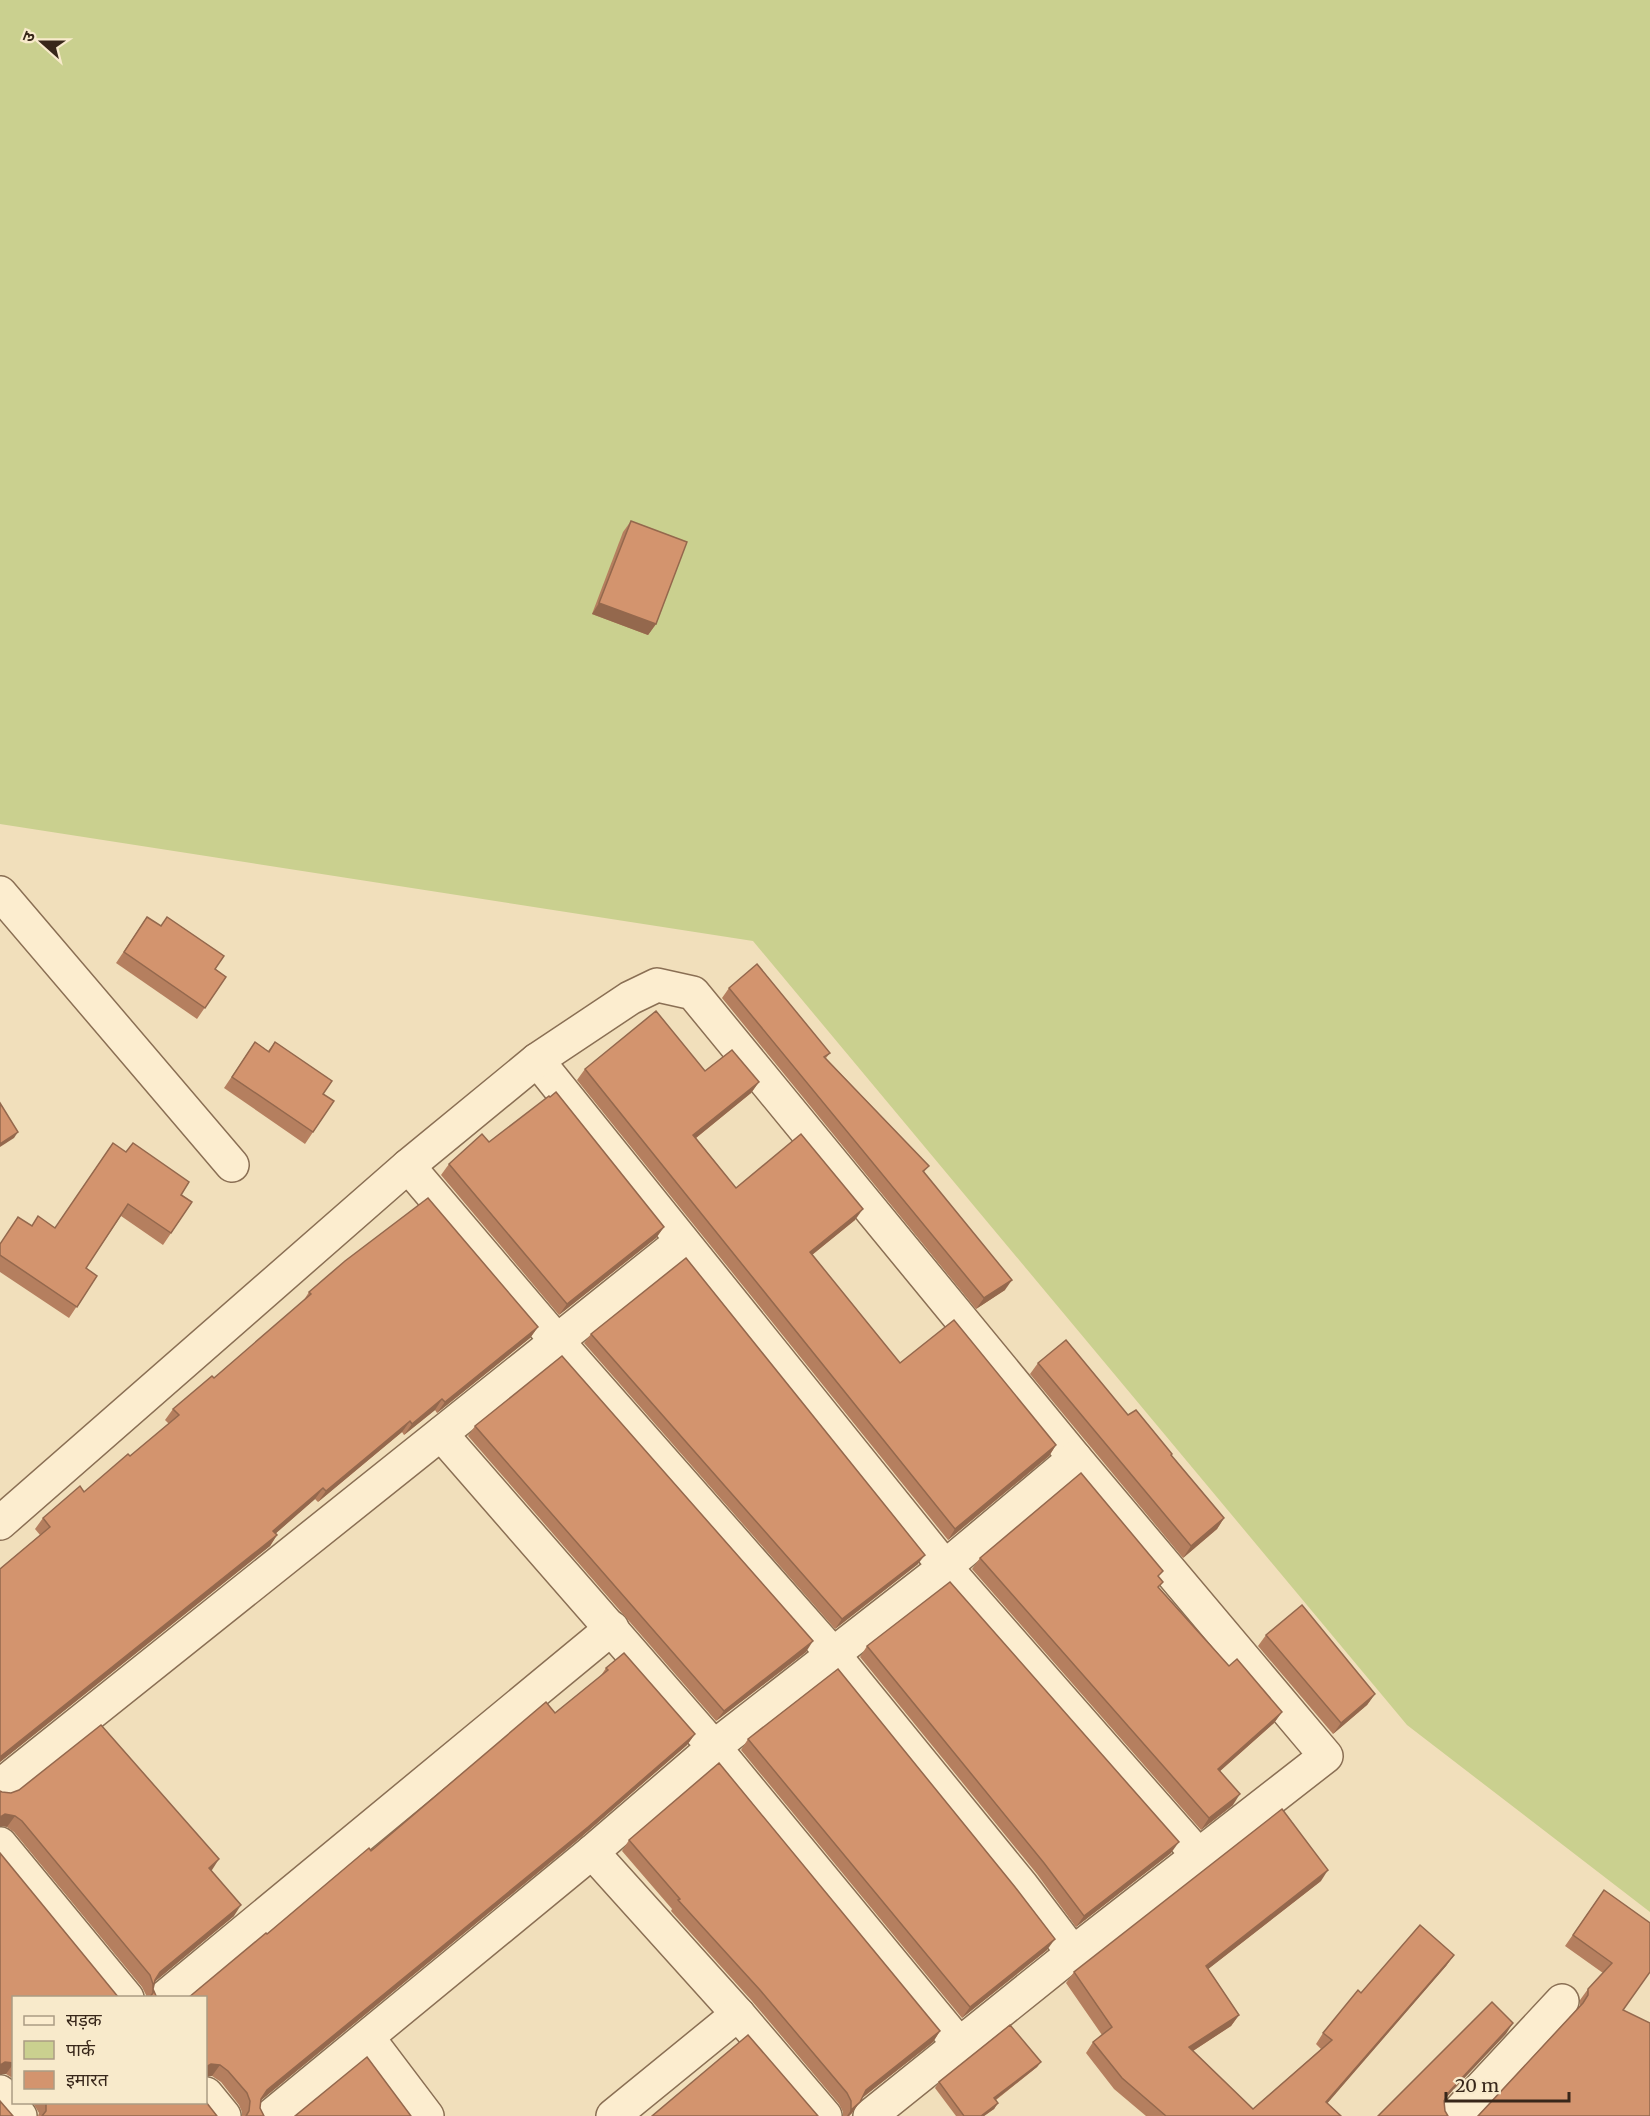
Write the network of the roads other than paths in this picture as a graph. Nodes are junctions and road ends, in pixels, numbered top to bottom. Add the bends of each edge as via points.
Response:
1 (0, 893) edge
2 (537, 1060) junction
3 (232, 1165) dead end
4 (408, 1166) junction
5 (682, 1241) junction
6 (557, 1341) junction
7 (441, 1434) junction
8 (1076, 1458) junction
9 (0, 1523) edge
10 (945, 1567) junction
11 (612, 1628) junction
12 (831, 1653) junction
13 (714, 1747) junction
14 (0, 1786) edge
15 (0, 1844) edge
16 (592, 1852) junction
17 (1199, 1856) junction
18 (1073, 1953) junction
19 (125, 1996) edge
20 (166, 1996) edge
21 (1562, 2001) dead end
22 (738, 2014) junction
23 (368, 2038) junction
24 (959, 2044) junction
25 (0, 2092) edge
26 (207, 2095) edge
27 (20, 2116) edge
28 (224, 2116) edge
29 (271, 2116) edge
30 (427, 2116) edge
31 (613, 2116) edge
32 (825, 2116) edge
33 (870, 2116) edge
34 (1455, 2116) edge

1 - 3 street
2 - 4 street
2 - 5 street
2 - 8 street via 630,998 657,985 693,993
4 - 6 street
4 - 9 street
5 - 6 street
5 - 10 street
6 - 7 street
6 - 12 street
7 - 11 street
7 - 14 street
8 - 10 street
8 - 17 street via 1326,1756
10 - 12 street
10 - 17 street
11 - 13 street
11 - 20 street
12 - 13 street
12 - 18 street
13 - 16 street
13 - 24 street
15 - 19 street
16 - 22 street
16 - 23 street
17 - 18 street
18 - 24 street
21 - 34 street
22 - 31 street
22 - 32 street
23 - 29 street
23 - 30 street
24 - 33 street
25 - 27 street
26 - 28 street

